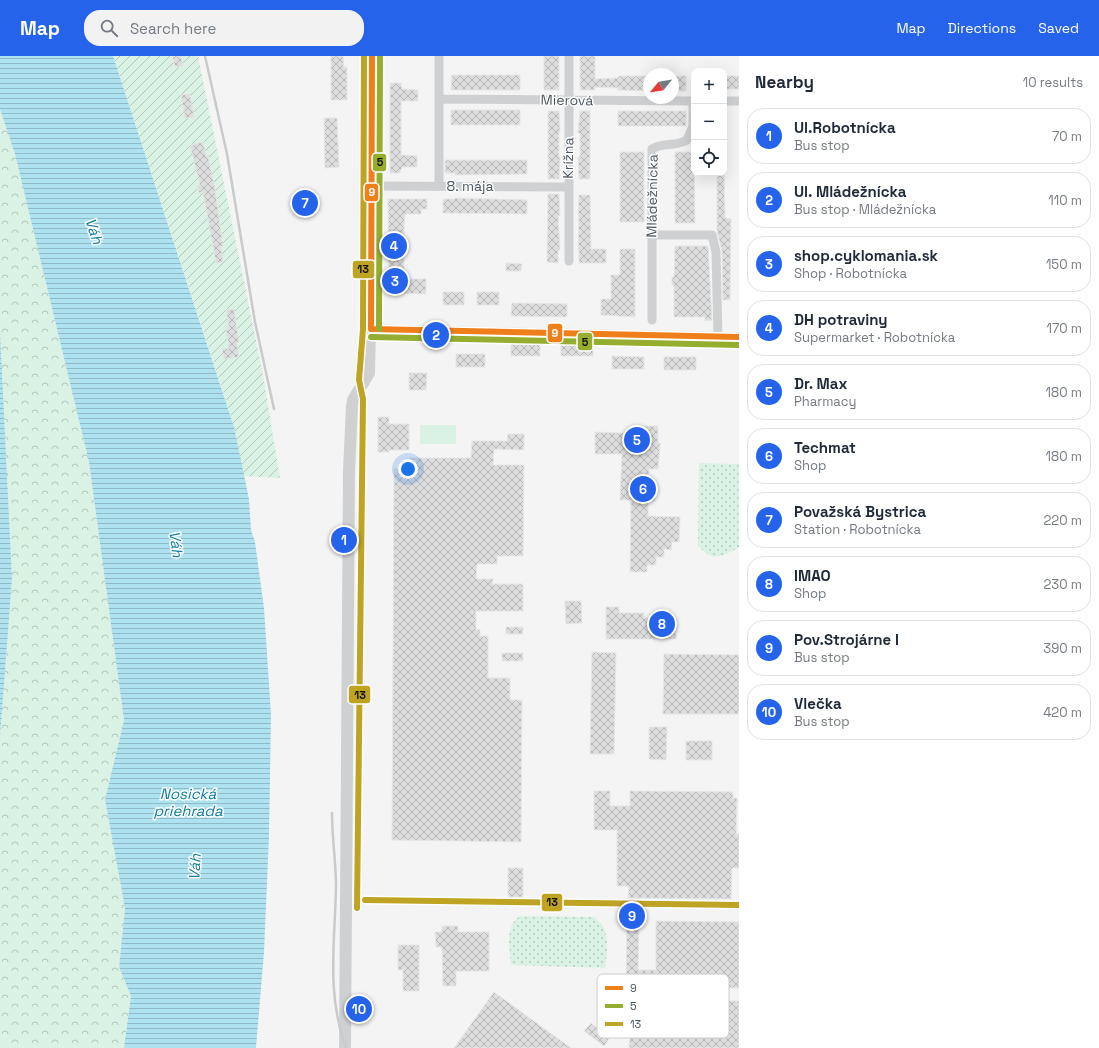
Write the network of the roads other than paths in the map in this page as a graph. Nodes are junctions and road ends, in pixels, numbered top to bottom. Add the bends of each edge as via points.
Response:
1 (372, 56) edge
2 (439, 56) edge
3 (570, 56) edge
4 (440, 99) junction
5 (569, 100) junction
6 (691, 101) edge
7 (727, 101) edge
8 (739, 102) edge
9 (693, 104) edge
10 (372, 186) junction
11 (439, 186) junction
12 (568, 187) junction
13 (652, 235) junction
14 (569, 261) dead end
15 (652, 320) dead end
16 (371, 329) junction
17 (718, 337) junction
18 (739, 337) edge
19 (345, 1048) edge

1 - 10 street
2 - 4 street
3 - 5 street, Krížna
4 - 5 street, Mierová
4 - 11 street
5 - 6 street, Mierová
5 - 12 street, Krížna
7 - 8 street
9 - 13 street, Mládežnícka via 693,126 687,140 652,148
10 - 11 street, 8. mája
10 - 16 street
11 - 12 street, 8. mája
12 - 14 street, Krížna
13 - 15 street, Mládežnícka
13 - 17 street via 712,234 716,252
16 - 17 street
16 - 19 street via 369,373 352,406 349,478
17 - 18 street

